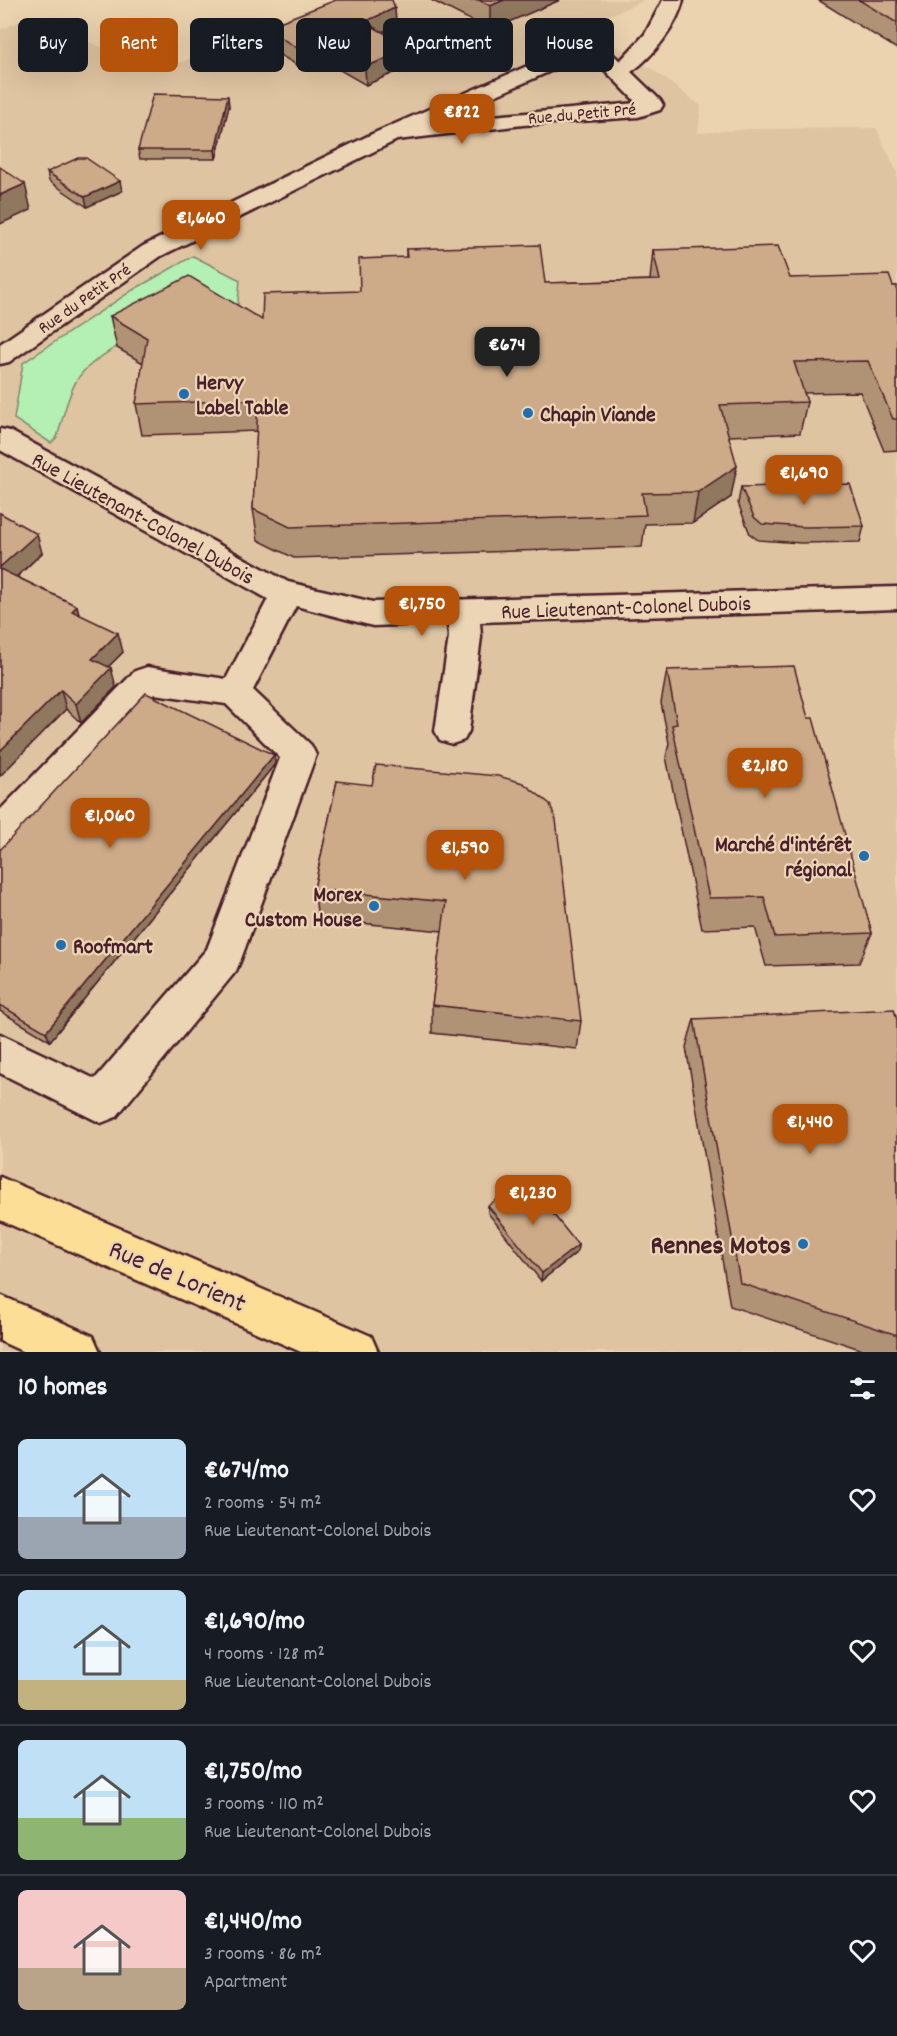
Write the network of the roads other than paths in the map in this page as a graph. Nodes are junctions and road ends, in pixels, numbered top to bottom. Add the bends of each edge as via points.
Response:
1 (673, 0) edge
2 (618, 72) junction
3 (396, 133) junction
4 (0, 356) edge
5 (0, 438) edge
6 (287, 593) junction
7 (897, 598) edge
8 (463, 611) junction
9 (235, 693) junction
10 (452, 731) dead end
11 (0, 834) edge
12 (0, 1053) edge
13 (0, 1198) edge
14 (0, 1318) edge
15 (77, 1352) edge
16 (355, 1352) edge

1 - 2 street via 644,51
2 - 3 street, Rue du Petit Pré via 597,50 578,51
2 - 3 street, Rue du Petit Pré via 652,105 638,110
3 - 4 street, Rue du Petit Pré via 152,251
5 - 6 street, Rue Lieutenant-Colonel Dubois
6 - 8 street, Rue Lieutenant-Colonel Dubois via 373,614
6 - 9 street
7 - 8 street, Rue Lieutenant-Colonel Dubois
8 - 10 street via 465,637
9 - 11 street via 147,680
9 - 12 street via 299,755 222,959 100,1103
13 - 16 main road, Rue de Lorient
14 - 15 main road

